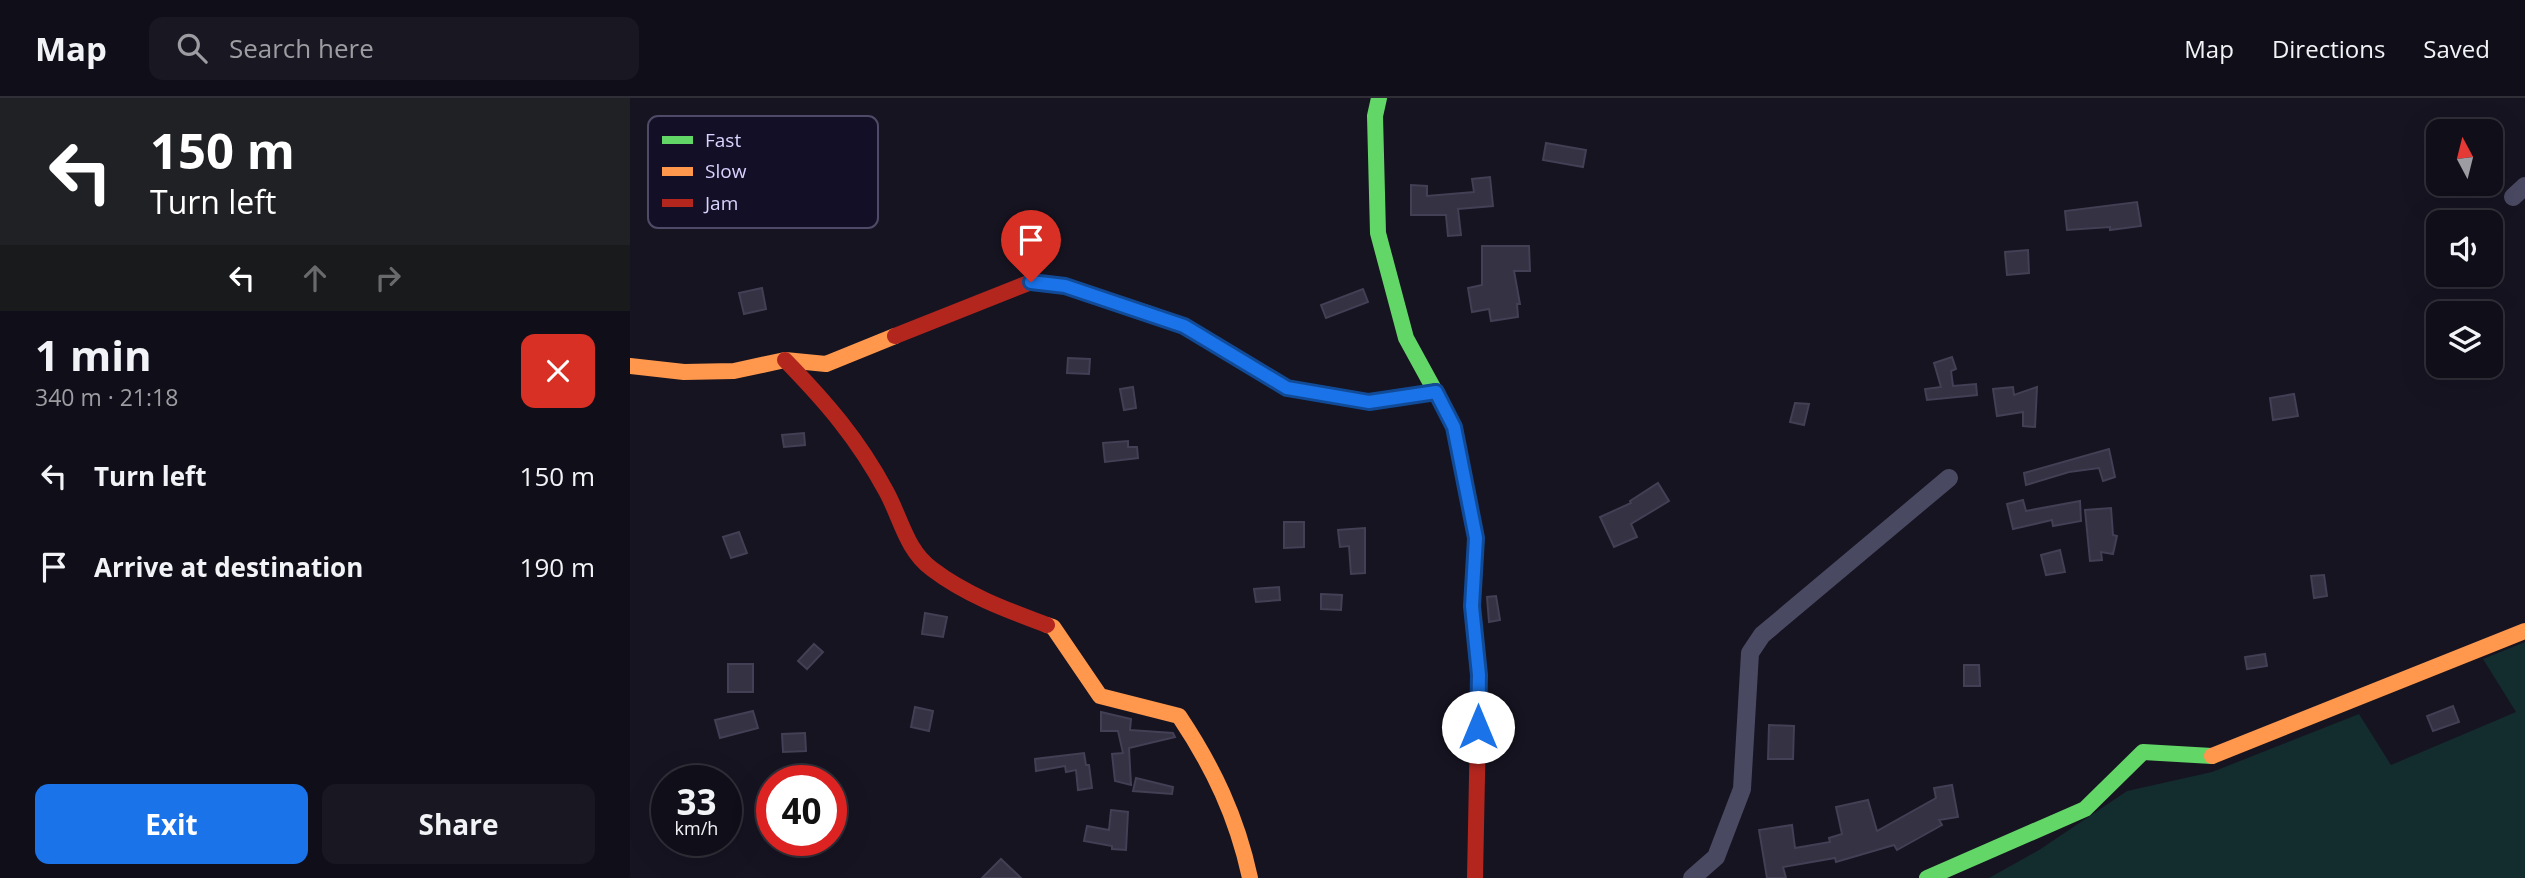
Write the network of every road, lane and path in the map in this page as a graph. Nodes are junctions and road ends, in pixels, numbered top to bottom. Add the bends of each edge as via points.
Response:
1 (1379, 98) edge
2 (785, 360) junction
3 (630, 366) edge
4 (1436, 392) junction
5 (1949, 478) dead end
6 (2525, 631) edge
7 (1250, 878) edge
8 (1475, 878) edge
9 (1692, 878) edge
10 (1927, 878) edge

1 - 4 street via 1375,116 1378,233 1406,338
2 - 3 street via 734,372
2 - 4 street via 826,364 1031,282 1065,286 1184,326 1287,388 1369,402
2 - 7 street via 838,415 887,492 908,542 930,568 989,603 1053,627 1100,696 1179,716 1215,769 1242,838
4 - 8 street via 1454,427 1476,538 1472,606 1479,675
5 - 9 street via 1762,635 1750,653 1742,789 1716,857
6 - 10 street via 2210,757 2143,752 2085,809

